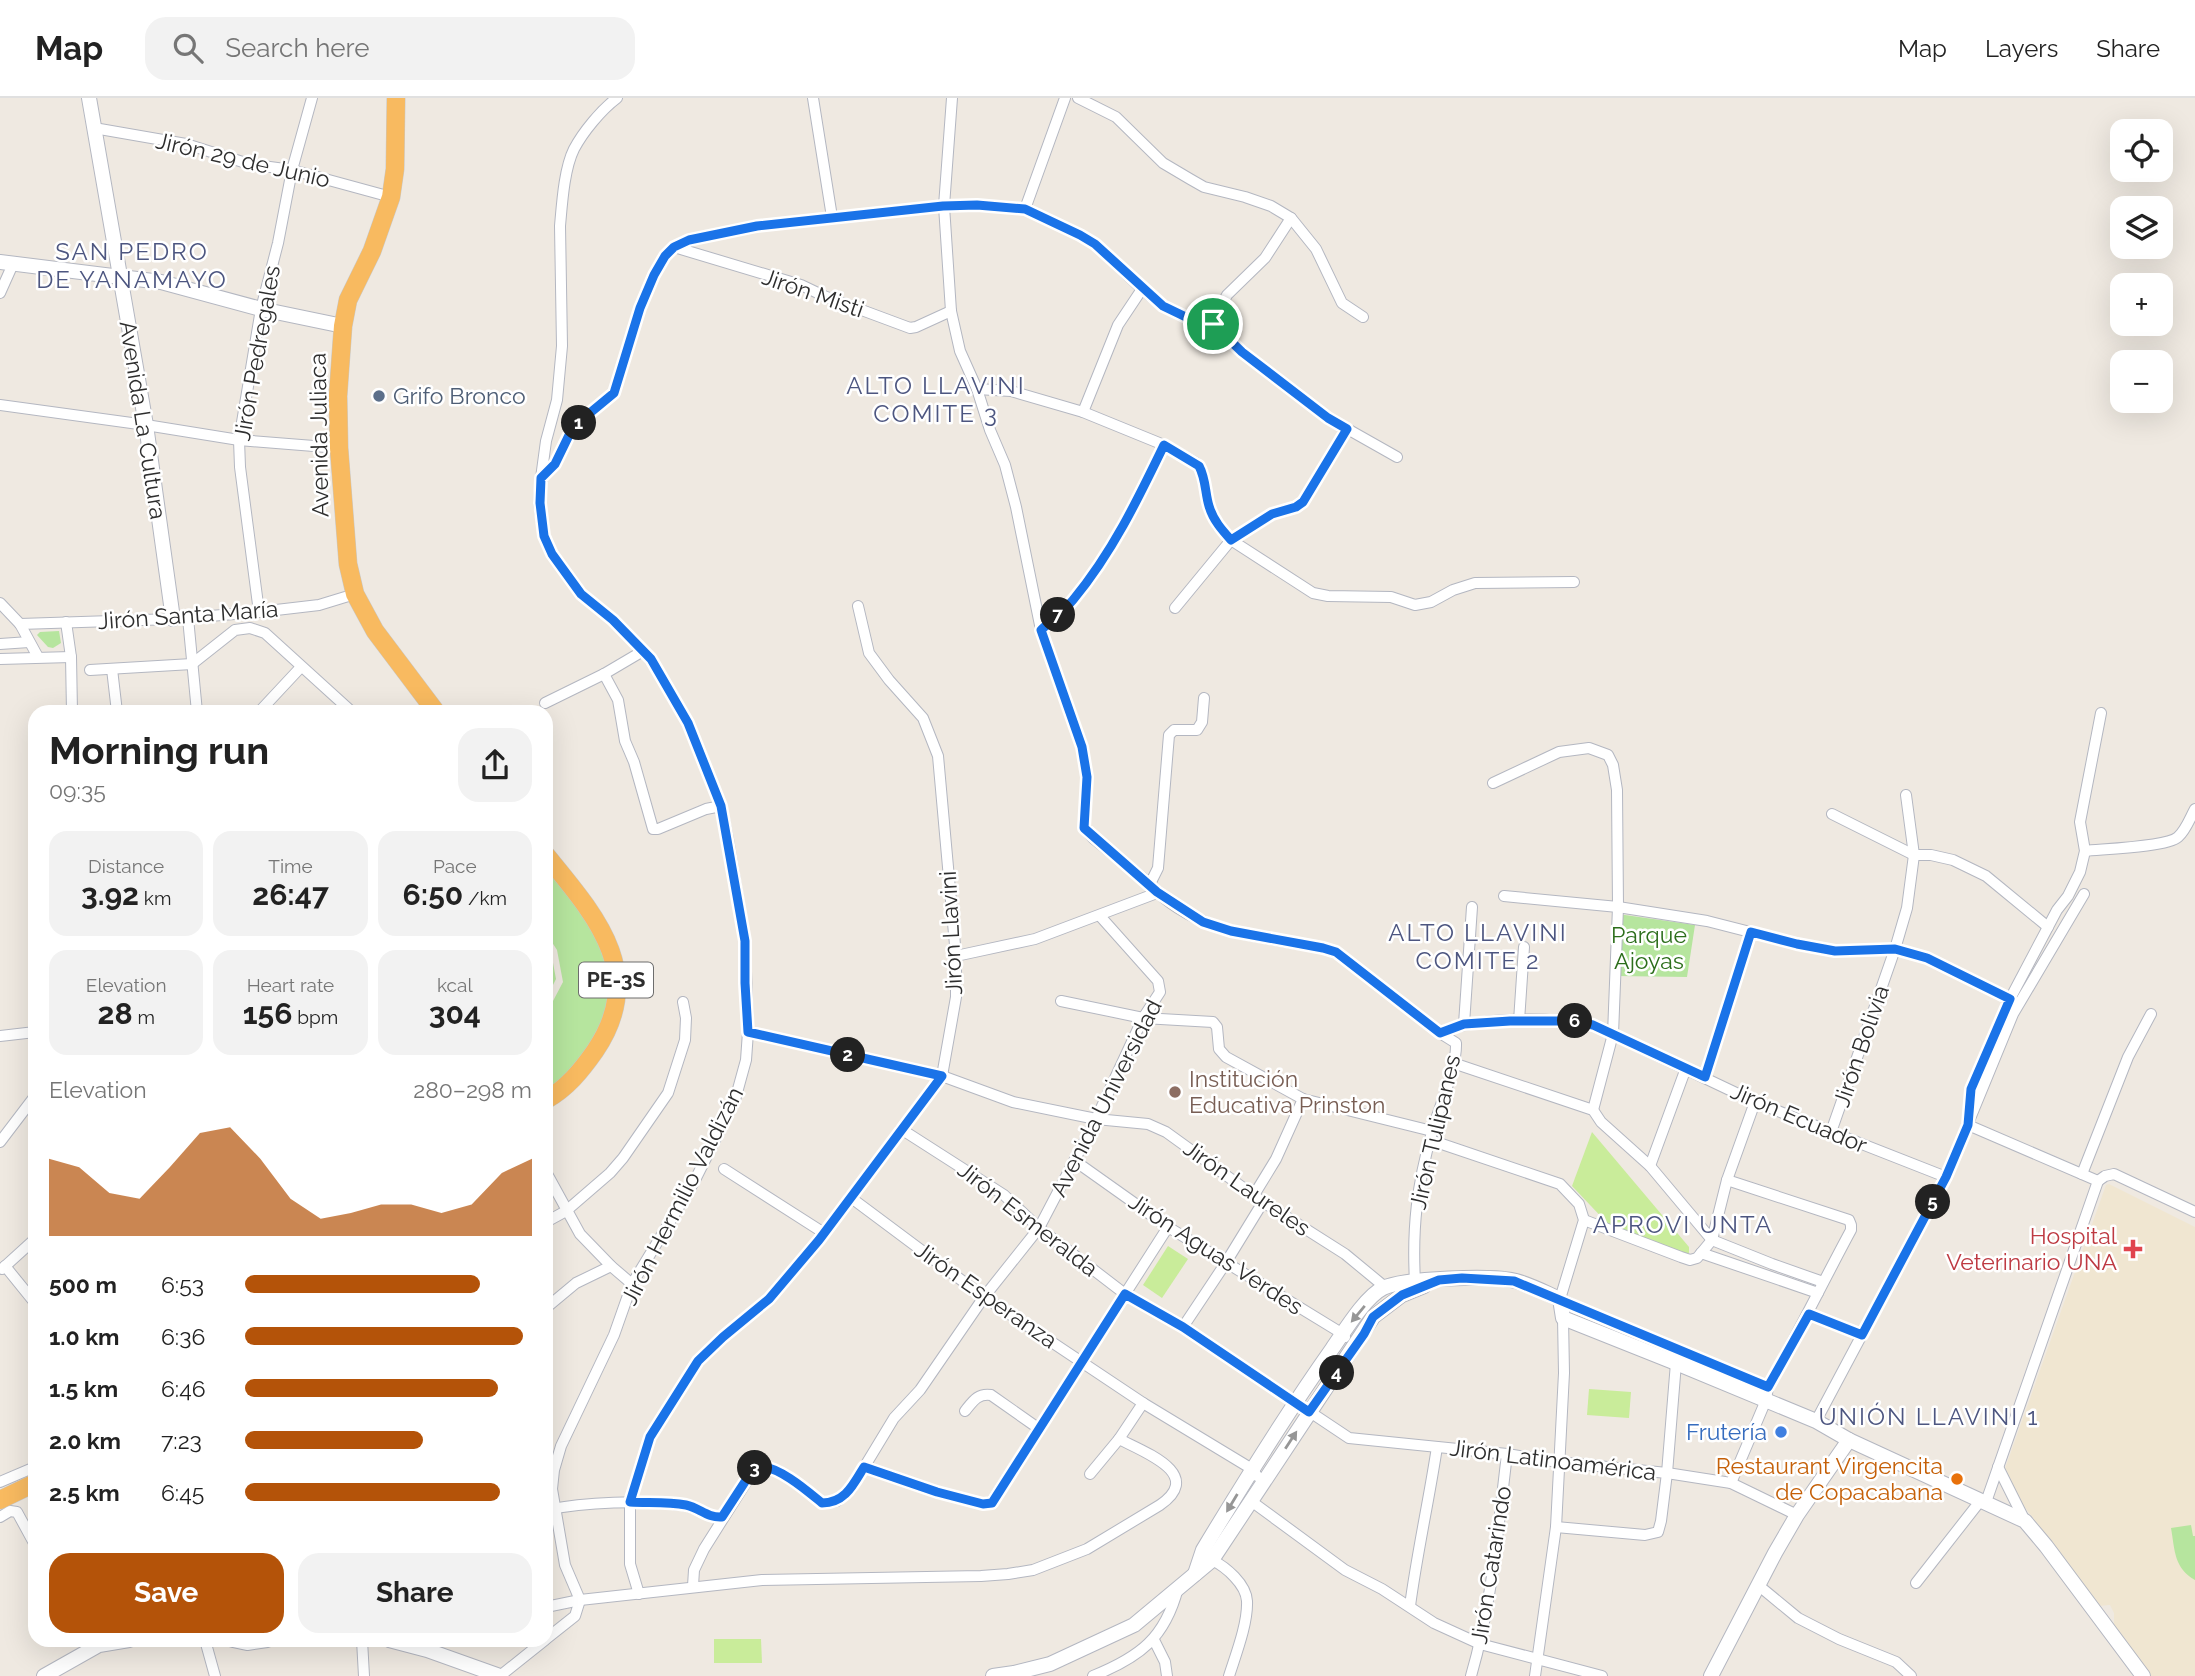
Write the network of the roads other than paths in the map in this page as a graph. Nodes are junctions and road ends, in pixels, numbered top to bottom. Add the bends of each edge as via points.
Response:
1 (89, 98) edge
2 (312, 98) edge
3 (396, 98) edge
4 (617, 98) edge
5 (813, 98) edge
6 (951, 98) edge
7 (1065, 98) edge
8 (1078, 98) edge
9 (94, 128) junction
10 (292, 170) junction
11 (391, 197) junction
12 (943, 206) junction
13 (1025, 209) junction
14 (832, 217) junction
15 (1292, 218) junction
16 (674, 247) junction
17 (6, 263) edge
18 (119, 277) junction
19 (1142, 289) junction
20 (0, 293) edge
21 (261, 309) junction
22 (951, 311) junction
23 (1363, 317) dead end
24 (1213, 324) junction
25 (343, 326) junction
26 (977, 389) junction
27 (0, 405) edge
28 (1083, 412) junction
29 (146, 425) junction
30 (1347, 429) junction
31 (239, 440) junction
32 (1164, 445) junction
33 (339, 448) junction
34 (1397, 457) dead end
35 (541, 478) junction
36 (1231, 540) junction
37 (1574, 582) dead end
38 (355, 594) junction
39 (0, 603) edge
40 (858, 606) dead end
41 (1175, 608) dead end
42 (259, 612) junction
43 (188, 618) junction
44 (173, 619) junction
45 (66, 622) junction
46 (20, 624) junction
47 (1041, 630) junction
48 (29, 642) junction
49 (0, 644) edge
50 (643, 651) junction
51 (38, 657) junction
52 (71, 657) junction
53 (0, 659) edge
54 (192, 664) junction
55 (301, 667) junction
56 (112, 669) junction
57 (90, 670) dead end
58 (604, 674) junction
59 (1204, 698) dead end
60 (545, 703) dead end
61 (72, 705) edge
62 (116, 705) edge
63 (196, 705) edge
64 (266, 705) edge
65 (344, 705) edge
66 (431, 705) edge
67 (2101, 713) dead end
68 (1493, 783) dead end
69 (1906, 795) dead end
70 (721, 806) junction
71 (2195, 809) edge
72 (1832, 814) dead end
73 (2085, 851) junction
74 (1914, 855) junction
75 (553, 863) edge
76 (1153, 888) junction
77 (2084, 894) dead end
78 (1504, 896) dead end
79 (1472, 907) dead end
80 (1618, 907) junction
81 (1100, 916) junction
82 (2048, 927) junction
83 (1751, 932) junction
84 (1524, 947) dead end
85 (1895, 949) junction
86 (956, 956) junction
87 (2010, 999) junction
88 (1060, 1000) dead end
89 (683, 1002) dead end
90 (2151, 1014) dead end
91 (1143, 1018) junction
92 (1519, 1021) junction
93 (1464, 1024) junction
94 (748, 1032) junction
95 (28, 1033) edge
96 (1440, 1033) junction
97 (1613, 1034) junction
98 (0, 1036) edge
99 (1453, 1063) junction
100 (1686, 1068) junction
101 (942, 1076) junction
102 (1705, 1077) junction
103 (553, 1095) edge
104 (1303, 1099) junction
105 (1755, 1102) junction
106 (28, 1105) edge
107 (1593, 1110) junction
108 (1096, 1119) junction
109 (1968, 1125) junction
110 (901, 1129) junction
111 (1831, 1132) junction
112 (1431, 1136) junction
113 (0, 1142) edge
114 (1075, 1161) junction
115 (1650, 1166) junction
116 (724, 1169) dead end
117 (2082, 1174) junction
118 (1946, 1177) junction
119 (1727, 1180) junction
120 (2098, 1181) junction
121 (553, 1186) edge
122 (850, 1197) junction
123 (1259, 1198) junction
124 (566, 1211) junction
125 (2195, 1212) edge
126 (553, 1218) edge
127 (1584, 1220) junction
128 (1168, 1227) junction
129 (1039, 1228) junction
130 (824, 1233) junction
131 (1712, 1240) junction
132 (28, 1246) edge
133 (1700, 1253) junction
134 (1226, 1264) junction
135 (611, 1266) junction
136 (3, 1268) edge
137 (1439, 1280) junction
138 (1415, 1282) junction
139 (1823, 1282) junction
140 (632, 1284) junction
141 (1385, 1287) junction
142 (1818, 1293) junction
143 (1125, 1294) junction
144 (28, 1295) edge
145 (984, 1297) junction
146 (1560, 1299) junction
147 (553, 1302) edge
148 (1809, 1314) junction
149 (1563, 1318) junction
150 (1183, 1327) junction
151 (1343, 1334) junction
152 (1862, 1335) junction
153 (1352, 1351) junction
154 (1082, 1361) junction
155 (1676, 1363) junction
156 (1767, 1393) junction
157 (1295, 1402) junction
158 (1143, 1403) junction
159 (965, 1410) dead end
160 (1309, 1412) junction
161 (1816, 1421) junction
162 (1038, 1428) junction
163 (1119, 1439) junction
164 (1849, 1440) junction
165 (1437, 1447) junction
166 (1507, 1454) junction
167 (1558, 1462) junction
168 (553, 1463) edge
169 (1998, 1466) junction
170 (864, 1467) junction
171 (1252, 1469) junction
172 (28, 1470) edge
173 (1667, 1473) junction
174 (1090, 1474) dead end
175 (0, 1482) edge
176 (1731, 1483) junction
177 (1263, 1484) junction
178 (28, 1486) edge
179 (0, 1500) edge
180 (1251, 1501) junction
181 (1983, 1501) junction
182 (630, 1502) junction
183 (553, 1509) edge
184 (1797, 1516) junction
185 (0, 1517) edge
186 (553, 1517) edge
187 (722, 1517) junction
188 (2025, 1521) junction
189 (28, 1526) edge
190 (1556, 1527) junction
191 (1212, 1560) junction
192 (1195, 1574) junction
193 (1916, 1583) dead end
194 (1758, 1585) junction
195 (693, 1586) junction
196 (1178, 1588) junction
197 (639, 1594) junction
198 (580, 1600) junction
199 (553, 1606) edge
200 (1410, 1606) junction
201 (553, 1633) edge
202 (1154, 1640) junction
203 (1480, 1644) junction
204 (91, 1647) edge
205 (207, 1647) edge
206 (362, 1647) edge
207 (415, 1647) edge
208 (536, 1647) edge
209 (1537, 1659) junction
210 (44, 1676) edge
211 (215, 1676) edge
212 (364, 1676) edge
213 (500, 1676) edge
214 (993, 1676) edge
215 (1093, 1676) edge
216 (1167, 1676) edge
217 (1229, 1676) edge
218 (1471, 1676) edge
219 (1535, 1676) edge
220 (1602, 1676) edge
221 (1711, 1676) edge
222 (1911, 1676) edge
223 (2143, 1676) edge

1 - 9 street, Avenida La Cultura
2 - 10 street, Jirón Pedregales
3 - 11 highway, Avenida Juliaca
4 - 35 street, Jirón Hermilio Valdizán via 573,150 569,170 560,226 562,359
5 - 14 street
6 - 12 street
7 - 13 street
8 - 15 street via 1116,117 1163,163 1204,187 1271,206
9 - 10 street, Jirón 29 de Junio
9 - 18 street, Avenida La Cultura
10 - 11 street, Jirón 29 de Junio
10 - 21 street, Jirón Pedregales
11 - 25 highway, Avenida Juliaca via 348,300
12 - 13 street
12 - 14 street
12 - 22 street
13 - 19 street via 1095,244
14 - 16 street via 757,226
15 - 23 street via 1316,249 1342,303
15 - 24 street via 1265,258 1227,295
16 - 22 street, Jirón Misti via 801,285 910,328
16 - 35 street via 654,275 640,308 614,393 573,427 555,464
17 - 18 street
17 - 20 street
18 - 21 street via 161,282
18 - 29 street, Avenida La Cultura
19 - 24 street via 1176,313
19 - 28 street via 1118,325
21 - 25 street
21 - 31 street, Jirón Pedregales
22 - 26 street via 960,351
24 - 30 street via 1242,352
25 - 33 highway, Avenida Juliaca
26 - 28 street via 1011,391
26 - 47 street via 1005,465
27 - 29 street
28 - 32 street
29 - 31 street
29 - 44 street, Avenida La Cultura
30 - 34 street
30 - 36 street via 1303,502 1272,514
31 - 33 street
31 - 42 street, Jirón Pedregales
32 - 36 street via 1199,466 1210,511
32 - 47 street via 1135,507 1100,564 1072,602
33 - 38 highway, Avenida Juliaca via 348,564
35 - 50 street, Jirón Hermilio Valdizán via 544,536 552,554 581,594
36 - 37 street via 1299,585 1328,596 1391,597 1415,605 1475,583
36 - 41 street
38 - 42 street, Jirón Santa María via 319,605
38 - 66 highway, Avenida Juliaca via 374,631
39 - 46 street
40 - 86 street, Jirón Llavini via 869,653 923,718 938,756
42 - 43 street, Jirón Santa María
43 - 44 street, Jirón Santa María
43 - 54 street
44 - 45 street, Jirón Santa María
45 - 46 street, Jirón Santa María
45 - 52 street
46 - 48 street
47 - 76 street via 1082,747 1087,777 1083,824 1093,838
48 - 49 street
48 - 51 street
50 - 58 street
50 - 70 street, Jirón Hermilio Valdizán via 688,723
51 - 52 street
51 - 53 street
52 - 61 street
54 - 55 street via 235,630 250,628 265,633
54 - 56 street
54 - 63 street
55 - 64 street
55 - 65 street
56 - 57 street
56 - 62 street
58 - 60 street
58 - 70 street via 618,700 625,741 653,829
59 - 76 street via 1197,730 1169,734
67 - 73 street via 2080,822
68 - 80 street via 1559,752 1589,748 1608,755 1617,790
69 - 74 street, Jirón Bolivia
70 - 94 street, Jirón Hermilio Valdizán via 745,941
71 - 73 street via 2176,839
72 - 74 street
73 - 82 street via 2080,872
74 - 82 street via 1952,860 1986,876
74 - 85 street, Jirón Bolivia via 1907,908
75 - 103 highway, PE-3S via 600,926 610,946 616,977 608,1032 585,1067
76 - 81 street
76 - 96 street via 1188,914 1213,925 1336,952
77 - 109 street via 2013,1014
78 - 80 street
79 - 93 street, Jirón Tulipanes
80 - 83 street
80 - 97 street
81 - 86 street via 1035,939
81 - 91 street, Avenida Universidad via 1158,981 1160,992
82 - 87 street
83 - 85 street via 1835,951
83 - 102 street
84 - 92 street
85 - 87 street via 1927,958
85 - 111 street, Jirón Bolivia
86 - 101 street, Jirón Llavini via 956,997
87 - 109 street via 1971,1089
88 - 91 street
89 - 124 street via 685,1040 668,1093 623,1158
90 - 117 street via 2128,1057
91 - 104 street via 1213,1023 1219,1049 1226,1057
91 - 108 street, Avenida Universidad
92 - 93 street, Jirón Ecuador
92 - 97 street, Jirón Ecuador via 1572,1021
93 - 96 street, Jirón Ecuador
94 - 101 street, Jirón Laureles
94 - 140 street, Jirón Hermilio Valdizán via 735,1100 694,1182
95 - 98 street
96 - 99 street, Jirón Tulipanes via 1456,1043
97 - 100 street, Jirón Ecuador
97 - 107 street
99 - 107 street
99 - 112 street, Jirón Tulipanes
100 - 102 street, Jirón Ecuador
100 - 115 street
101 - 108 street, Jirón Laureles via 1013,1102
101 - 110 street, Jirón Llavini
102 - 105 street, Jirón Ecuador
104 - 112 street
104 - 123 street
105 - 111 street, Jirón Ecuador
105 - 119 street
106 - 113 street
107 - 115 street
108 - 114 street, Avenida Universidad
108 - 123 street, Jirón Laureles via 1148,1124 1166,1132
109 - 117 street
109 - 118 street
110 - 122 street, Jirón Llavini
110 - 129 street, Jirón Esmeralda via 1004,1195
111 - 118 street, Jirón Ecuador
112 - 127 street via 1560,1184 1579,1204
112 - 138 street, Jirón Tulipanes via 1416,1198
114 - 128 street, Jirón Aguas Verdes
114 - 129 street, Avenida Universidad
115 - 131 street
116 - 130 street
117 - 120 street
118 - 152 street
119 - 131 street
119 - 139 street via 1849,1220 1851,1230
120 - 125 street via 2114,1174
120 - 169 street
121 - 124 street
122 - 130 street, Jirón Llavini
122 - 145 street, Jirón Esperanza
123 - 134 street
123 - 141 street, Jirón Laureles via 1345,1254
124 - 126 street
124 - 135 street via 580,1234
127 - 133 street via 1690,1260
127 - 146 street
128 - 134 street, Jirón Aguas Verdes
128 - 143 street
129 - 143 street, Jirón Esmeralda
129 - 145 street, Avenida Universidad
130 - 182 street, Jirón Llavini via 769,1299 698,1361 650,1437
131 - 133 street
131 - 139 street
132 - 136 street
133 - 142 street
134 - 150 street
134 - 151 street, Jirón Aguas Verdes
135 - 140 street
135 - 147 street via 576,1283
136 - 144 street
137 - 138 street
137 - 146 street via 1514,1281
137 - 153 street via 1383,1308
138 - 141 street
139 - 142 street
140 - 168 street, Jirón Hermilio Valdizán via 614,1335
141 -> 151 street via 1355,1315
142 - 148 street
143 - 150 street, Jirón Esmeralda
143 - 154 street
145 - 154 street, Jirón Esperanza
145 - 170 street, Avenida Universidad via 920,1390 894,1418
146 - 149 street
146 - 156 street
148 - 152 street
148 - 156 street
149 - 155 street
149 - 167 street
150 - 157 street, Jirón Esmeralda
151 - 153 street
151 - 157 street
152 - 161 street
153 - 160 street
154 - 158 street, Jirón Esperanza
154 - 162 street
155 - 156 street
155 - 173 street
156 - 161 street
156 - 176 street
157 - 160 street, Jirón Latinoamérica
157 - 171 street
158 - 163 street
158 - 171 street, Jirón Esperanza
159 - 162 street via 976,1398 991,1395
160 - 165 street, Jirón Latinoamérica via 1349,1438
177 -> 160 street
161 - 164 street
162 - 170 street via 992,1503 937,1492
163 - 174 street
163 - 195 street via 1168,1466 1175,1490 1160,1505 1060,1561 1033,1570 981,1576 762,1580
164 - 181 street
164 - 184 street
165 - 166 street, Jirón Latinoamérica
165 - 200 street
166 - 167 street, Jirón Latinoamérica
166 - 203 street, Jirón Catarindo
167 - 173 street, Jirón Latinoamérica
167 - 190 street
169 - 181 street
169 - 188 street
170 - 187 street, Avenida Universidad via 845,1495 822,1503 760,1466
171 - 177 street, Jirón Esperanza
171 -> 192 street via 1203,1550
172 - 175 street
173 - 176 street, Jirón Latinoamérica
173 - 190 street via 1658,1532 1645,1535
176 - 184 street, Jirón Latinoamérica
177 - 180 street
178 - 179 highway
180 - 191 street
180 - 200 street via 1345,1570
181 - 188 street
181 - 193 street
182 - 183 street
182 - 187 street via 680,1504 710,1517
182 - 197 street, Jirón Llavini via 630,1564
184 - 194 street
185 - 189 street via 18,1512
186 - 198 street, Jirón Hermilio Valdizán
187 - 195 street via 697,1561
188 - 223 street
190 - 209 street
191 - 192 street
191 - 217 street via 1235,1578 1247,1602
192 - 196 street
194 - 221 street
194 - 222 street via 1798,1618 1896,1662
195 - 197 street
196 - 202 street via 1172,1611
196 - 214 street via 1134,1625 1098,1643 1050,1664
197 - 198 street
198 - 199 street
198 - 201 street via 575,1616
200 - 203 street
202 - 215 street via 1121,1664
202 - 216 street
203 - 209 street
203 - 218 street, Jirón Catarindo
204 - 210 street
205 - 211 street
206 - 212 street
207 - 213 street
208 - 213 street
209 - 219 street
209 - 220 street

